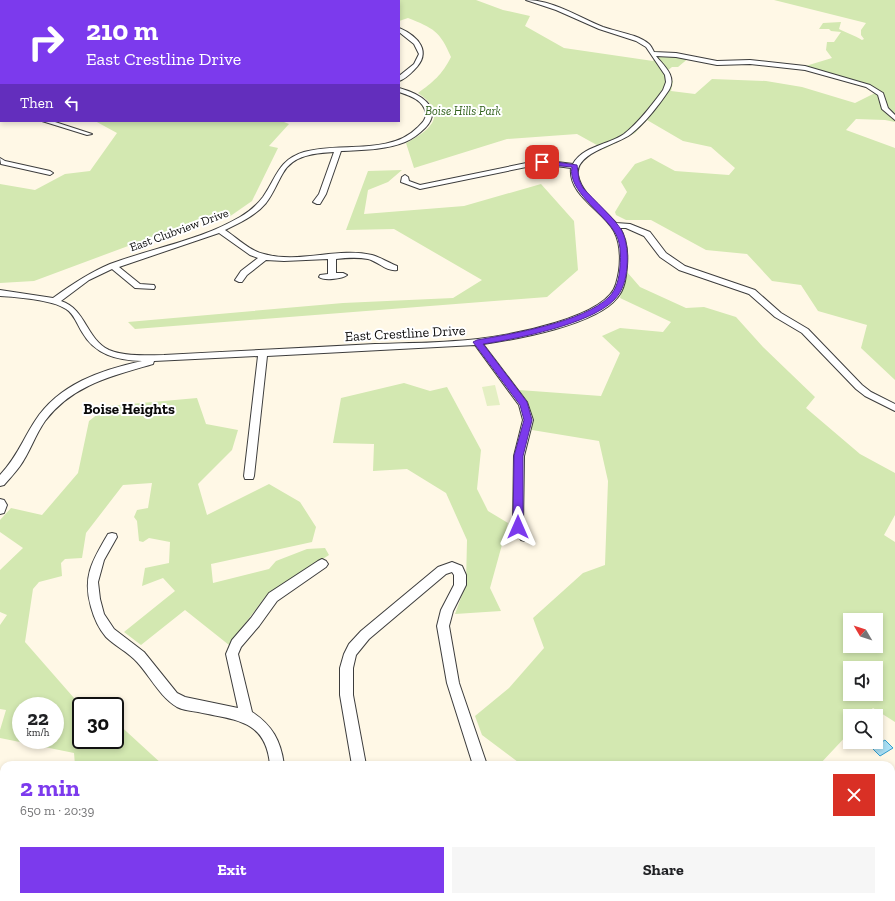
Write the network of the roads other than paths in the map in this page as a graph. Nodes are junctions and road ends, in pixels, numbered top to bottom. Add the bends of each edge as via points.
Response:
1 (529, 0) edge
2 (400, 31) edge
3 (652, 54) junction
4 (400, 78) edge
5 (400, 90) edge
6 (895, 118) edge
7 (48, 122) edge
8 (89, 134) dead end
9 (338, 150) junction
10 (0, 160) edge
11 (575, 166) junction
12 (50, 173) dead end
13 (404, 177) dead end
14 (317, 202) dead end
15 (614, 225) junction
16 (220, 230) junction
17 (332, 256) junction
18 (264, 258) junction
19 (113, 266) junction
20 (394, 268) dead end
21 (343, 275) dead end
22 (239, 280) dead end
23 (151, 287) dead end
24 (0, 293) edge
25 (54, 302) junction
26 (477, 342) junction
27 (263, 353) junction
28 (164, 358) junction
29 (895, 408) edge
30 (249, 476) dead end
31 (0, 482) edge
32 (0, 504) edge
33 (0, 510) edge
34 (112, 537) dead end
35 (525, 537) dead end
36 (322, 564) dead end
37 (246, 716) junction
38 (277, 761) edge
39 (358, 761) edge
40 (479, 761) edge

1 - 3 street via 638,40 648,46
2 - 4 street via 416,42 422,52 417,64
3 - 6 street via 676,54 717,63 760,62 809,70 874,88 882,94 885,109
3 - 11 street via 668,77 665,92 630,132 587,155
5 - 9 street, East Clubview Drive via 419,98 430,114 428,121 417,133 387,145
7 - 8 street
9 - 14 street via 336,163 326,181 323,195
9 - 16 street, East Clubview Drive via 304,154 288,162 262,203 241,219
10 - 12 street via 3,163
11 - 13 street via 542,162 420,187 405,182
11 - 15 street, East Crestline Drive via 576,180 581,189
15 - 26 street, East Crestline Drive via 622,242 624,258 620,288 612,299 597,310 578,318 512,337
15 - 29 street via 642,231 663,255 682,268 755,294 778,315 810,336 859,387
16 - 18 street
16 - 19 street, East Clubview Drive
17 - 18 street
17 - 20 street via 371,257
17 - 21 street via 328,276
18 - 22 street
19 - 23 street via 138,286
19 - 25 street, East Clubview Drive via 90,276
24 - 25 street
25 - 28 street via 63,304 73,311 98,348 121,357
26 - 27 street, East Crestline Drive
26 - 35 street via 524,404 528,420 519,456 518,527
27 - 28 street, East Crestline Drive
27 - 30 street
28 - 31 street via 112,371 69,392 41,420 15,464
32 - 33 street
34 - 37 street via 99,558 92,582 99,616 110,634 140,656 173,697 183,703
36 - 37 street via 273,597 236,644 232,654
37 - 38 street via 260,725 269,737
39 - 40 street via 349,717 346,672 348,658 354,646 365,634 442,570 452,567 458,569 460,585 447,610 443,626 453,683

